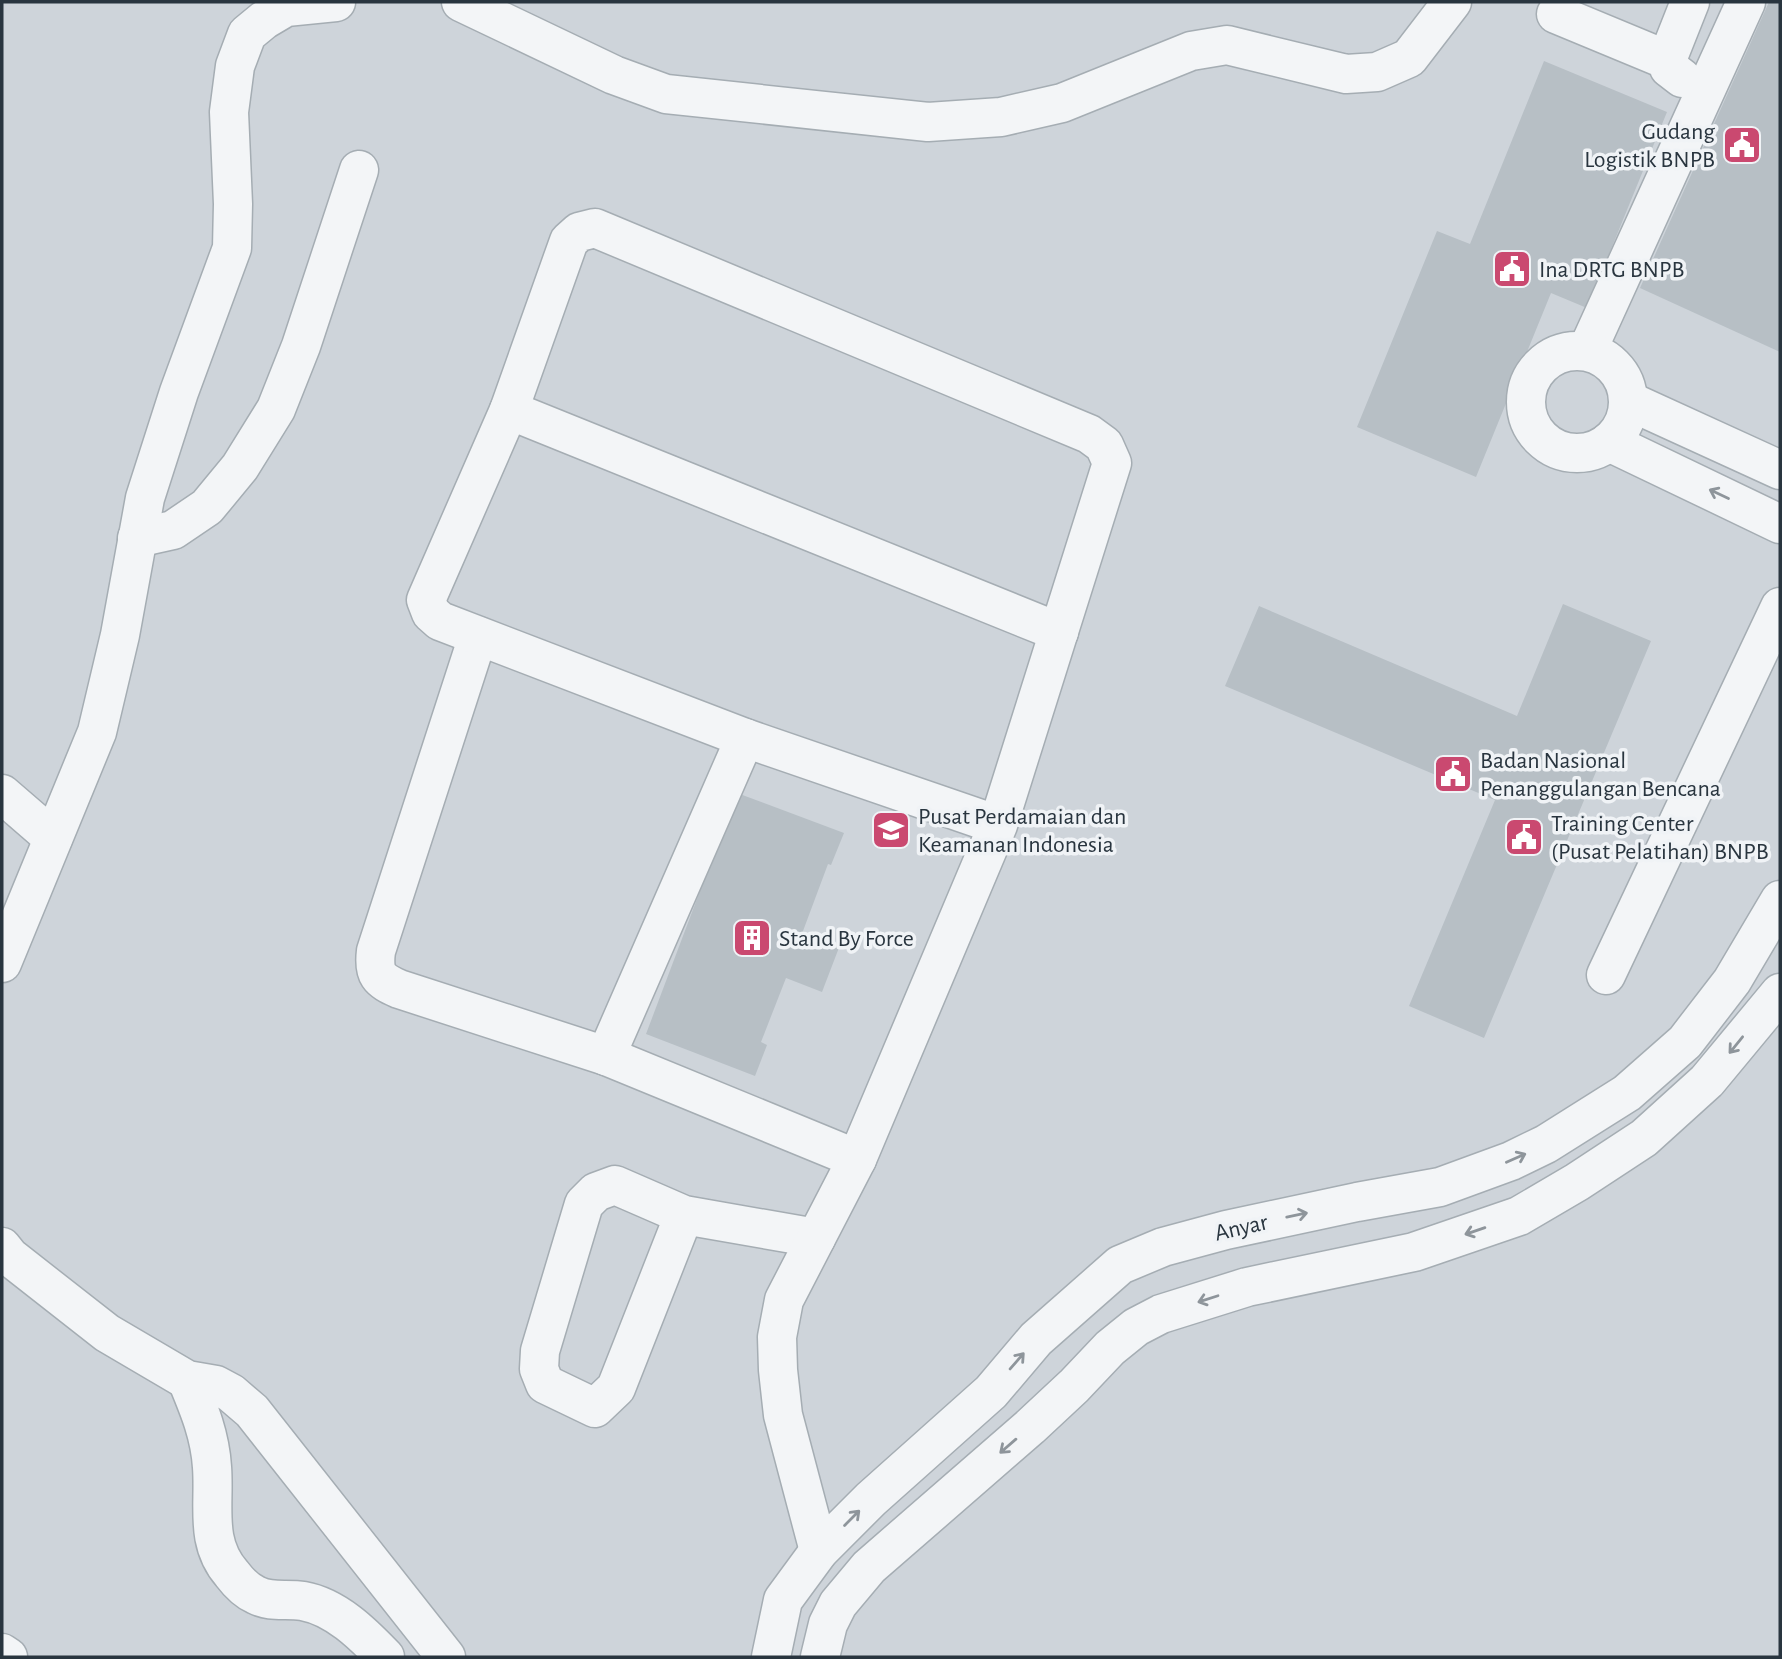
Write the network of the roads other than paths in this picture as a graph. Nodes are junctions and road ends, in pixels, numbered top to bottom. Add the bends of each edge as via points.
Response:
1 (336, 2) edge
2 (464, 2) edge
3 (1452, 2) edge
4 (1690, 2) edge
5 (1746, 2) edge
6 (284, 4) edge
7 (1556, 14) dead end
8 (1667, 60) junction
9 (1706, 90) junction
10 (359, 170) dead end
11 (1587, 351) junction
12 (1629, 401) junction
13 (509, 410) junction
14 (1609, 442) junction
15 (1780, 470) edge
16 (1780, 524) edge
17 (137, 538) junction
18 (1780, 607) edge
19 (1059, 632) junction
20 (478, 636) junction
21 (745, 737) junction
22 (6, 807) edge
23 (998, 825) junction
24 (52, 838) junction
25 (1780, 900) edge
26 (2, 963) edge
27 (1606, 975) dead end
28 (1780, 993) edge
29 (606, 1056) junction
30 (857, 1159) junction
31 (684, 1216) junction
32 (1226, 1230) junction
33 (816, 1238) junction
34 (6, 1252) edge
35 (1247, 1287) junction
36 (187, 1380) junction
37 (819, 1551) junction
38 (783, 1600) junction
39 (824, 1641) edge
40 (2, 1653) edge
41 (8, 1657) edge
42 (386, 1657) edge
43 (446, 1657) edge
44 (771, 1657) edge

1 - 6 street
2 - 3 street via 614,75 666,94 928,122 1001,117 1062,103 1181,55 1227,45 1346,74 1377,72 1409,58
4 - 8 street
5 - 9 street
6 - 17 street via 247,34 235,66 229,112 232,248 165,435
7 - 8 street
8 - 9 street via 1677,76
9 - 11 street
10 - 17 street via 276,409 240,467 207,507 173,530
11 - 12 street via 1608,360 1623,378
11 - 14 street via 1558,354 1535,372 1525,399 1532,428 1553,448 1582,453
12 - 14 street via 1624,424
12 - 15 street
13 - 19 street
13 - 19 street via 569,241 579,232 595,228 1077,428 1104,444 1112,463
13 - 20 street via 426,600 440,621
16 -> 14 street
17 - 24 street via 97,732
18 - 27 street
19 - 23 street
20 - 21 street
20 - 29 street via 376,951 377,975 399,989
21 - 23 street
21 - 29 street
22 - 24 street
23 - 30 street
24 - 26 street
32 -> 25 street, Anyar via 1440,1187 1511,1161 1578,1125 1627,1093 1685,1042 1732,981
28 -> 35 street via 1707,1081 1644,1138 1519,1216 1413,1252
29 - 30 street
30 - 33 street
31 - 31 street via 616,1388 595,1408 545,1384 539,1369 540,1351 584,1204 596,1192 615,1185
31 - 33 street
32 - 35 street
37 -> 32 street, Anyar via 991,1392 1036,1339 1120,1265 1163,1247
33 - 37 street via 784,1300 777,1337 783,1415
34 - 36 street via 107,1333
35 -> 39 street via 1161,1314 1110,1348 1030,1427 869,1567 838,1604
36 - 42 street via 205,1422 212,1468 211,1523 223,1564 255,1595 318,1604 346,1621
36 - 43 street via 216,1385 252,1411
37 - 38 street, Anyar
38 - 39 street
38 - 44 street, Anyar
40 - 41 street

